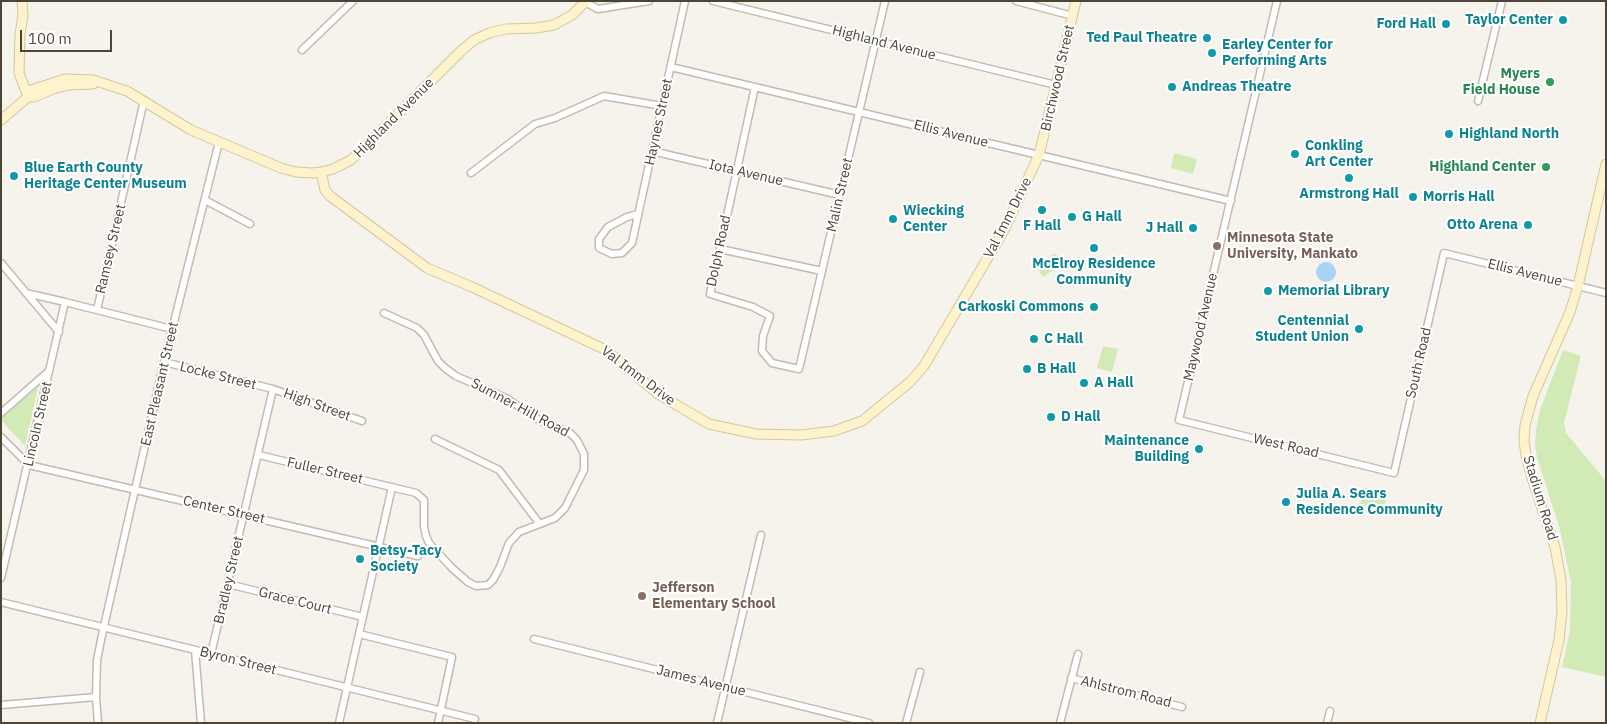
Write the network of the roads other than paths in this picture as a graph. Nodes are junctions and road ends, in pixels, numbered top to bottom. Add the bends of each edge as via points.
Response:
1 (22, 1) edge
2 (649, 1) edge
3 (685, 1) edge
4 (713, 1) edge
5 (886, 1) edge
6 (1016, 1) edge
7 (1076, 1) edge
8 (1277, 1) edge
9 (1502, 1) edge
10 (351, 2) edge
11 (586, 2) edge
12 (1073, 16) junction
13 (876, 41) junction
14 (302, 50) dead end
15 (671, 67) junction
16 (1056, 85) junction
17 (755, 87) junction
18 (28, 97) junction
19 (144, 100) junction
20 (1478, 101) dead end
21 (662, 106) junction
22 (860, 112) junction
23 (1, 120) edge
24 (219, 142) junction
25 (652, 152) junction
26 (1039, 155) junction
27 (1606, 164) edge
28 (736, 171) junction
29 (321, 172) junction
30 (471, 172) dead end
31 (840, 194) junction
32 (204, 200) junction
33 (1231, 201) junction
34 (638, 214) junction
35 (250, 224) dead end
36 (720, 249) junction
37 (1444, 253) joint
38 (2, 265) edge
39 (822, 272) junction
40 (1578, 286) junction
41 (26, 293) junction
42 (1606, 293) edge
43 (65, 302) junction
44 (97, 310) junction
45 (384, 313) dead end
46 (172, 329) junction
47 (58, 332) junction
48 (164, 362) junction
49 (779, 365) joint
50 (50, 370) junction
51 (273, 389) junction
52 (1, 413) edge
53 (1179, 420) joint
54 (362, 421) dead end
55 (1, 437) edge
56 (435, 439) dead end
57 (259, 455) junction
58 (29, 465) junction
59 (1394, 473) joint
60 (392, 486) junction
61 (136, 489) junction
62 (244, 515) junction
63 (539, 523) junction
64 (761, 535) dead end
65 (379, 546) junction
66 (418, 556) dead end
67 (1, 578) edge
68 (228, 584) junction
69 (1, 602) edge
70 (363, 617) junction
71 (104, 627) junction
72 (359, 634) junction
73 (534, 640) dead end
74 (195, 650) junction
75 (211, 654) junction
76 (1078, 654) dead end
77 (920, 672) dead end
78 (1071, 678) junction
79 (725, 687) junction
80 (347, 688) junction
81 (96, 697) junction
82 (1, 704) edge
83 (1182, 706) dead end
84 (441, 711) junction
85 (1330, 711) dead end
86 (475, 719) dead end
87 (98, 723) edge
88 (201, 723) edge
89 (339, 723) edge
90 (438, 723) edge
91 (717, 723) edge
92 (869, 723) edge
93 (906, 723) edge
94 (1060, 723) edge
95 (1327, 723) edge
96 (1540, 723) edge

1 - 18 street via 18,73
2 - 11 street, Highland Avenue via 598,9
3 - 15 street, Haynes Street
4 - 13 street, Highland Avenue
5 - 13 street, Malin Street
6 - 12 street
7 - 12 street, Birchwood Street
8 - 33 street, Maywood Avenue
9 - 20 street
10 - 14 street
11 - 29 street, Highland Avenue via 554,25 506,29 474,40 351,160
12 - 16 street, Birchwood Street
13 - 16 street, Highland Avenue
13 - 22 street, Malin Street
15 - 17 street, Ellis Avenue
15 - 21 street, Haynes Street
16 - 26 street, Birchwood Street
17 - 22 street, Ellis Avenue
17 - 28 street, Dolph Road
18 - 19 street, Highland Avenue via 31,90 65,79 87,79 127,91
18 - 23 street, Highland Avenue
19 - 24 street, Highland Avenue via 191,130
19 - 44 street, Ramsey Street
21 - 25 street, Haynes Street
21 - 30 street via 604,96 535,124
22 - 26 street, Ellis Avenue
22 - 31 street, Malin Street
24 - 29 street, Highland Avenue via 288,170
24 - 32 street, East Pleasant Street
25 - 28 street, Iota Avenue
25 - 34 street, Haynes Street
26 - 29 street, Val Imm Drive via 1003,232 924,366 910,382 862,421 834,430 801,435 756,434 709,424 658,394 606,350 426,268 330,196 325,190
26 - 33 street, Ellis Avenue
27 - 40 street, Stadium Road
28 - 31 street, Iota Avenue
28 - 36 street, Dolph Road
31 - 39 street, Malin Street
32 - 35 street
32 - 46 street, East Pleasant Street
33 - 53 street, Maywood Avenue
34 - 34 street, Haynes Street via 608,227 599,238 599,248 612,254 622,253 632,243
36 - 39 street
36 - 49 street, Dolph Road via 710,294 753,307 770,316 762,352 772,363
37 - 40 street, Ellis Avenue
37 - 59 street, South Road
38 - 41 street
39 - 49 street, Malin Street via 799,369
40 - 42 street, Ellis Avenue
40 - 96 street, Stadium Road via 1525,425 1526,455 1555,546 1561,580 1559,640
41 - 43 street
41 - 47 street
43 - 44 street
43 - 47 street, Lincoln Street
44 - 46 street
45 - 63 street, Sumner Hill Road via 424,335 438,361 456,376 506,398 541,421 570,433 576,440 584,454 581,478 566,508 554,518
46 - 48 street, East Pleasant Street
47 - 50 street, Lincoln Street
48 - 51 street, Locke Street
48 - 61 street, East Pleasant Street
50 - 52 street
50 - 58 street, Lincoln Street
51 - 54 street, High Street
51 - 57 street, Bradley Street
53 - 59 street, West Road
55 - 58 street
56 - 63 street via 499,470
57 - 60 street, Fuller Street
57 - 62 street, Bradley Street
58 - 61 street, Center Street
58 - 67 street, Lincoln Street
60 - 63 street, Sumner Hill Road via 416,493 424,500 424,527 429,543 452,568 476,586 488,585 513,538
60 - 65 street
61 - 62 street, Center Street
61 - 71 street, East Pleasant Street
62 - 65 street, Center Street
62 - 68 street, Bradley Street
64 - 79 street
65 - 66 street, Center Street
65 - 70 street
68 - 70 street, Grace Court
68 - 75 street, Bradley Street
69 - 71 street, Byron Street
70 - 72 street
71 - 74 street, Byron Street
71 - 81 street, East Pleasant Street via 97,660
72 - 80 street
72 - 84 street via 452,657
73 - 79 street, James Avenue
74 - 75 street, Byron Street
74 - 88 street
75 - 80 street, Byron Street
76 - 78 street
77 - 93 street
78 - 83 street, Ahlstrom Road
78 - 94 street
79 - 91 street
79 - 92 street, James Avenue
80 - 84 street, Byron Street
80 - 89 street
81 - 82 street
81 - 87 street, East Pleasant Street
84 - 86 street, Byron Street
84 - 90 street
85 - 95 street

